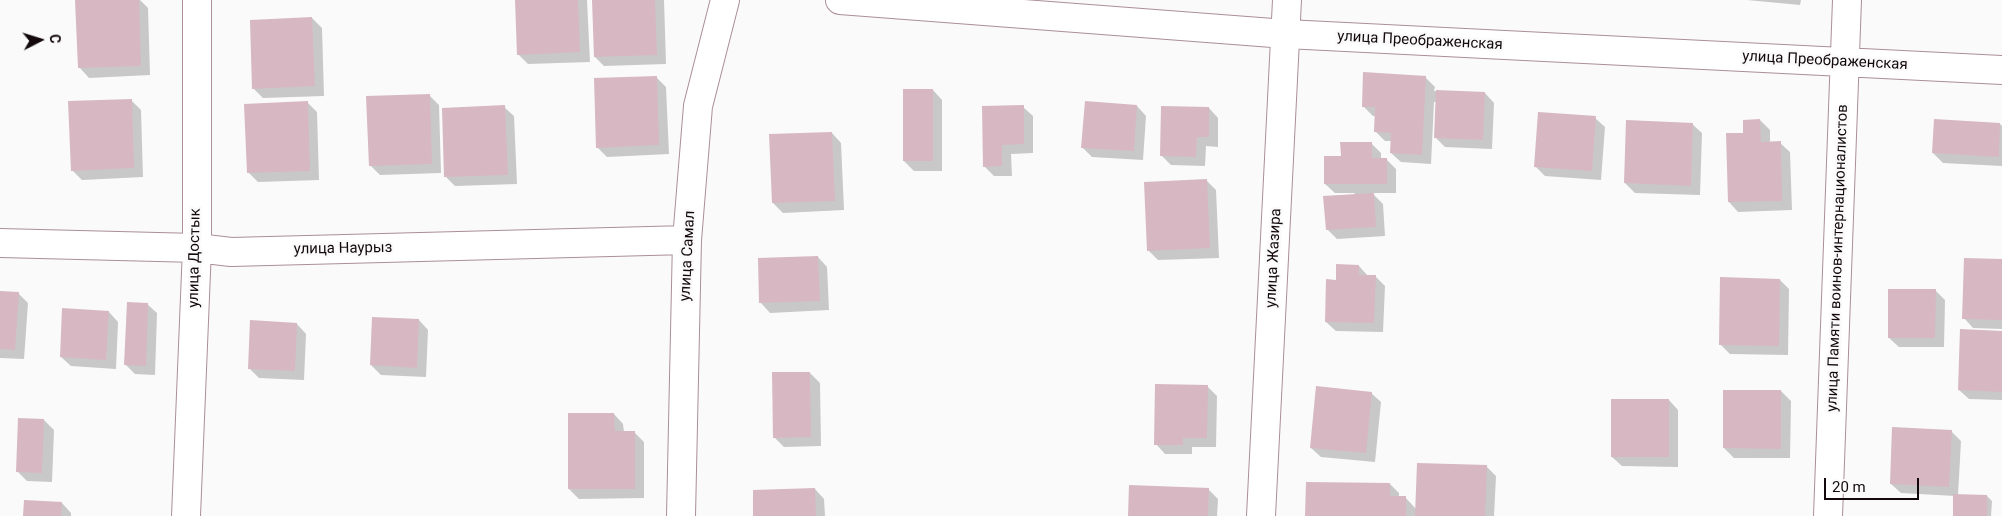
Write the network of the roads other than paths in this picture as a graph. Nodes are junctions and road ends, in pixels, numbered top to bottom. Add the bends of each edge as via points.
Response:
1 (197, 0) edge
2 (725, 0) edge
3 (840, 0) edge
4 (1287, 0) edge
5 (1847, 0) edge
6 (1286, 34) junction
7 (1845, 62) junction
8 (2002, 70) edge
9 (687, 240) junction
10 (0, 243) edge
11 (197, 248) junction
12 (186, 516) edge
13 (680, 516) edge
14 (1261, 516) edge
15 (1828, 516) edge

1 - 11 street, улица Достык
2 - 9 street, улица Самал via 698,106
3 - 6 street, улица Преображенская
4 - 6 street, улица Жазира
5 - 7 street, улица Памяти воинов-интернационалистов
6 - 7 street, улица Преображенская
6 - 14 street, улица Жазира
7 - 8 street, улица Преображенская
7 - 15 street, улица Памяти воинов-интернационалистов
9 - 11 street, улица Наурыз via 231,252
9 - 13 street, улица Самал
10 - 11 street, улица Наурыз
11 - 12 street, улица Достык

